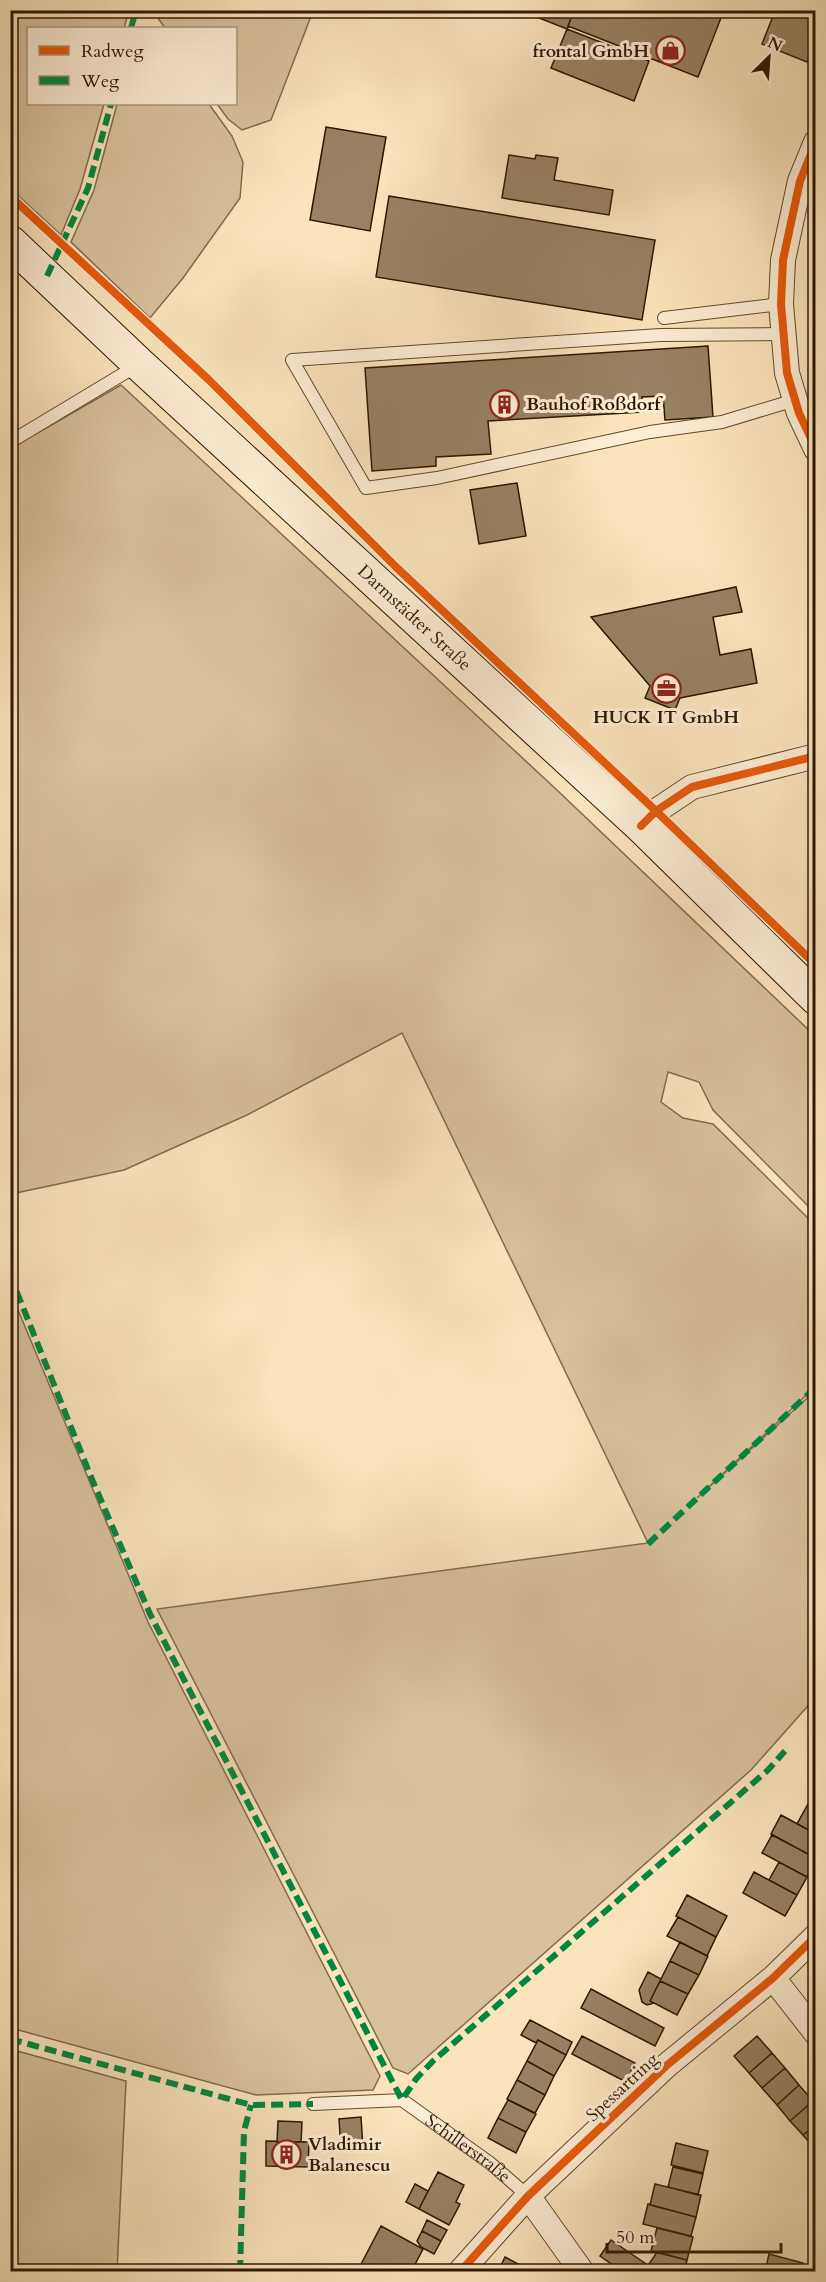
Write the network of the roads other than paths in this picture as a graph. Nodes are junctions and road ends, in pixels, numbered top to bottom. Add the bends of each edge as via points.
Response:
1 (813, 156) edge
2 (10, 242) edge
3 (781, 304) junction
4 (664, 318) dead end
5 (783, 334) junction
6 (139, 364) junction
7 (795, 400) junction
8 (10, 442) edge
9 (816, 449) edge
10 (816, 756) edge
11 (641, 826) junction
12 (816, 998) edge
13 (816, 1936) edge
14 (773, 1978) junction
15 (816, 2032) edge
16 (313, 2104) dead end
17 (528, 2196) junction
18 (460, 2271) edge
19 (582, 2271) edge

1 - 3 street via 800,180 783,260
2 - 6 main road, Darmstädter Straße
3 - 4 lane
3 - 5 street
5 - 7 street via 787,373
5 - 7 lane via 660,336 292,360 366,488 437,478 650,432 722,422
6 - 8 lane
6 - 11 main road, Darmstädter Straße
7 - 9 street
10 - 11 street via 692,787
11 - 12 main road, Darmstädter Straße
13 - 14 street, Spessartring
14 - 15 street
14 - 17 street, Spessartring via 666,2066
16 - 17 lane, Schillerstraße via 402,2100 490,2163
17 - 18 street, Spessartring
17 - 19 street, Schillerstraße

